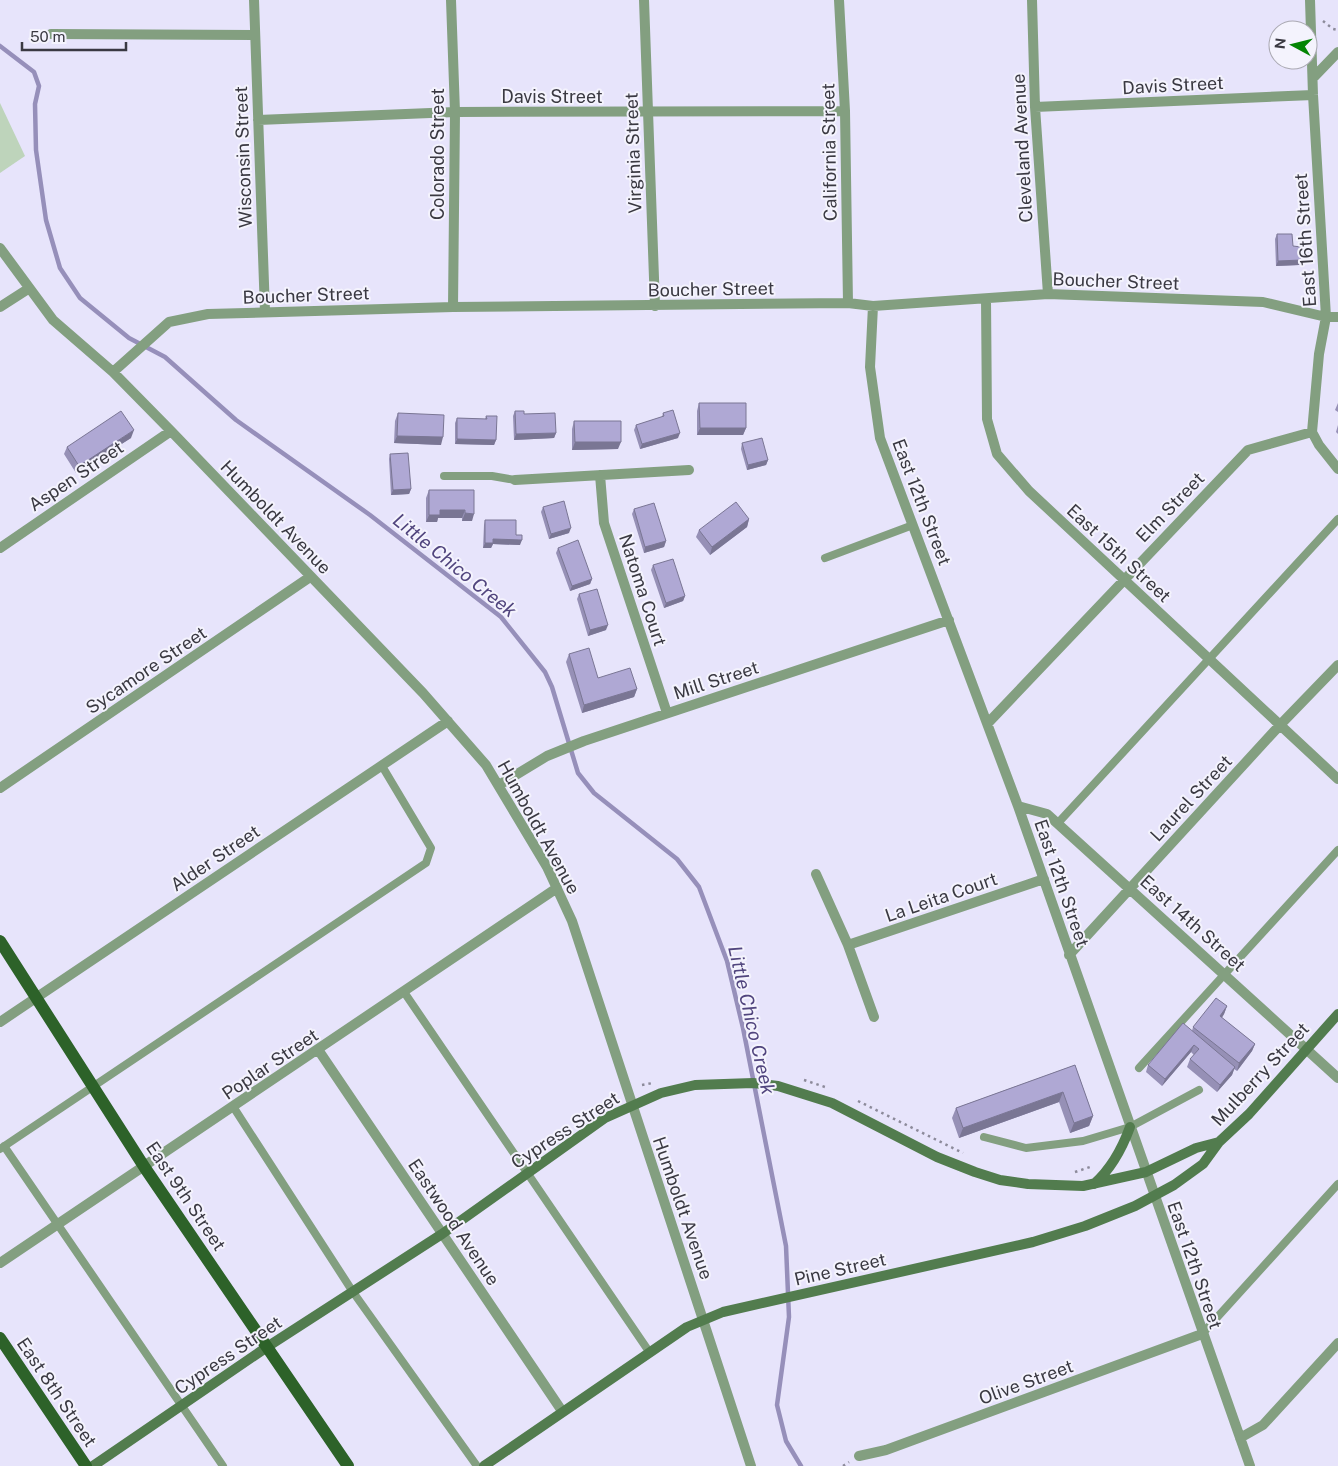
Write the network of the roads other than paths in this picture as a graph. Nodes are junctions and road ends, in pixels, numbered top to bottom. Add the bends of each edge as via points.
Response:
1 (254, 0) edge
2 (450, 0) edge
3 (644, 0) edge
4 (840, 0) edge
5 (1032, 0) edge
6 (1310, 0) edge
7 (51, 34) dead end
8 (254, 35) junction
9 (1338, 52) edge
10 (1313, 78) junction
11 (1313, 95) junction
12 (1035, 107) junction
13 (845, 111) junction
14 (455, 112) junction
15 (647, 113) junction
16 (258, 120) junction
17 (0, 248) edge
18 (28, 289) junction
19 (1048, 294) junction
20 (986, 299) junction
21 (848, 303) junction
22 (655, 306) junction
23 (874, 306) junction
24 (0, 307) edge
25 (453, 307) junction
26 (265, 312) junction
27 (1326, 317) junction
28 (1338, 317) edge
29 (113, 372) junction
30 (170, 431) junction
31 (1312, 432) junction
32 (1338, 469) edge
33 (689, 470) dead end
34 (600, 475) junction
35 (444, 476) dead end
36 (515, 480) joint
37 (1338, 520) edge
38 (913, 525) junction
39 (0, 548) edge
40 (825, 558) dead end
41 (310, 577) junction
42 (1124, 579) junction
43 (949, 620) junction
44 (1209, 659) junction
45 (1338, 665) edge
46 (667, 713) junction
47 (448, 721) junction
48 (988, 723) junction
49 (1280, 725) junction
50 (382, 766) junction
51 (1338, 779) edge
52 (499, 785) junction
53 (0, 788) edge
54 (1018, 806) junction
55 (1058, 823) junction
56 (1338, 850) edge
57 (816, 874) dead end
58 (1044, 879) junction
59 (1130, 887) junction
60 (557, 888) junction
61 (0, 941) edge
62 (848, 945) junction
63 (1069, 955) junction
64 (1225, 974) junction
65 (404, 992) junction
66 (38, 997) junction
67 (1338, 1014) edge
68 (874, 1017) dead end
69 (0, 1022) edge
70 (1306, 1048) junction
71 (319, 1051) junction
72 (1139, 1068) dead end
73 (1338, 1078) edge
74 (93, 1085) junction
75 (1199, 1090) dead end
76 (632, 1105) junction
77 (234, 1108) junction
78 (1130, 1127) junction
79 (984, 1136) edge
80 (1219, 1142) junction
81 (2, 1148) edge
82 (145, 1168) junction
83 (1146, 1172) junction
84 (528, 1173) junction
85 (1094, 1184) junction
86 (1338, 1184) edge
87 (1154, 1197) junction
88 (58, 1225) junction
89 (442, 1234) junction
90 (0, 1263) edge
91 (353, 1292) junction
92 (703, 1319) junction
93 (1202, 1334) junction
94 (0, 1338) edge
95 (1338, 1343) edge
96 (267, 1347) junction
97 (650, 1352) junction
98 (183, 1405) junction
99 (562, 1411) junction
100 (1240, 1438) junction
101 (859, 1456) dead end
102 (86, 1466) edge
103 (93, 1466) edge
104 (223, 1466) edge
105 (348, 1466) edge
106 (477, 1466) edge
107 (484, 1466) edge
108 (751, 1466) edge
109 (1250, 1466) edge

1 - 8 street, Wisconsin Street
2 - 14 street, Colorado Street
3 - 15 street, Virginia Street
4 - 13 street, California Street
5 - 12 street, Cleveland Avenue
6 - 10 street, East 16th Street
7 - 8 street
8 - 16 street, Wisconsin Street
9 - 10 street
10 - 11 street, East 16th Street
11 - 12 street, Davis Street
11 - 27 street, East 16th Street
12 - 19 street, Cleveland Avenue
13 - 15 street, Davis Street
13 - 21 street, California Street
14 - 15 street, Davis Street
14 - 16 street, Davis Street
14 - 25 street, Colorado Street
15 - 22 street, Virginia Street
16 - 26 street, Wisconsin Street
17 - 18 street, Humboldt Avenue
18 - 24 street
18 - 29 street, Humboldt Avenue via 53,320
19 - 20 street, Boucher Street
19 - 27 street, Boucher Street via 1263,302
20 - 23 street, Boucher Street
20 - 42 street, East 15th Street via 987,419 996,454 1029,491
21 - 22 street, Boucher Street
21 - 23 street, Boucher Street
22 - 25 street, Boucher Street
23 - 38 street, East 12th Street via 870,367 880,438
25 - 26 street, Boucher Street
26 - 29 street, Boucher Street via 208,314 169,322
27 - 28 street
27 - 31 street, East 16th Street
29 - 30 street, Humboldt Avenue
30 - 39 street, Aspen Street
30 - 41 street, Humboldt Avenue
31 - 32 street
31 - 42 street, Elm Street via 1248,450
33 - 34 street
34 - 36 street
34 - 46 street, Natoma Court via 604,523
35 - 36 lane via 492,476
37 - 44 lane
38 - 40 lane
38 - 43 street, East 12th Street
41 - 47 street, Humboldt Avenue
41 - 53 street, Sycamore Street
42 - 44 street, East 15th Street
42 - 48 street, Elm Street
43 - 46 street, Mill Street
43 - 48 street, East 12th Street
44 - 49 street, East 15th Street
44 - 55 lane
45 - 49 street, Laurel Street
46 - 52 street, Mill Street via 584,740 547,756
47 - 50 street, Alder Street
47 - 52 street, Humboldt Avenue
48 - 54 street, East 12th Street
49 - 51 street, East 15th Street
49 - 59 street, Laurel Street
50 - 66 street, Alder Street
50 - 74 lane via 431,848 426,863
52 - 60 street, Humboldt Avenue
54 - 55 street, East 14th Street via 1047,814
54 - 58 street, East 12th Street
55 - 59 street, East 14th Street
56 - 64 lane
57 - 62 street
58 - 62 street, La Leita Court
58 - 63 street, East 12th Street
59 - 63 street, Laurel Street
59 - 64 street, East 14th Street
60 - 65 street, Poplar Street
60 - 76 street, Humboldt Avenue via 572,921
61 - 66 main road, East 9th Street
62 - 68 street
63 - 78 street, East 12th Street
64 - 70 street, East 14th Street
64 - 72 lane
65 - 71 street, Poplar Street
65 - 84 lane
66 - 69 street, Alder Street
66 - 74 main road, East 9th Street
67 - 70 street, Mulberry Street
70 - 73 street, East 14th Street
70 - 80 street, Mulberry Street via 1250,1114
71 - 77 street, Poplar Street
71 - 89 street, Eastwood Avenue
74 - 81 lane
74 - 82 main road, East 9th Street
75 - 78 lane
76 - 84 street, Cypress Street via 605,1118
76 - 85 street, Cypress Street via 661,1093 696,1085 778,1086 832,1103 937,1156 1000,1180 1059,1186
76 - 92 street, Humboldt Avenue
77 - 82 street, Poplar Street
77 - 91 lane
78 - 79 lane via 1083,1141 1026,1148
78 - 83 street, East 12th Street
78 - 85 street via 1114,1161
80 - 83 street, Mulberry Street via 1196,1148
80 - 87 street, Pine Street via 1203,1164
81 - 88 lane
82 - 88 street, Poplar Street
82 - 96 main road, East 9th Street
83 - 85 street, Cypress Street
83 - 87 street, East 12th Street
84 - 89 street, Cypress Street
84 - 97 lane
86 - 93 lane
87 - 92 street, Pine Street via 1085,1226 1033,1242 764,1302
87 - 93 street, East 12th Street
88 - 90 street, Poplar Street
88 - 98 lane
89 - 91 street, Cypress Street
89 - 99 street, Eastwood Avenue
91 - 96 street, Cypress Street
91 - 106 lane
92 - 97 street, Pine Street
92 - 108 street, Humboldt Avenue
93 - 100 street, East 12th Street
93 - 101 street, Olive Street via 886,1450
94 - 102 main road, East 8th Street
95 - 100 street via 1263,1425
96 - 98 street, Cypress Street
96 - 105 main road, East 9th Street
97 - 99 street, Pine Street
98 - 103 street, Cypress Street
98 - 104 lane
99 - 107 street, Pine Street
100 - 109 street, East 12th Street

